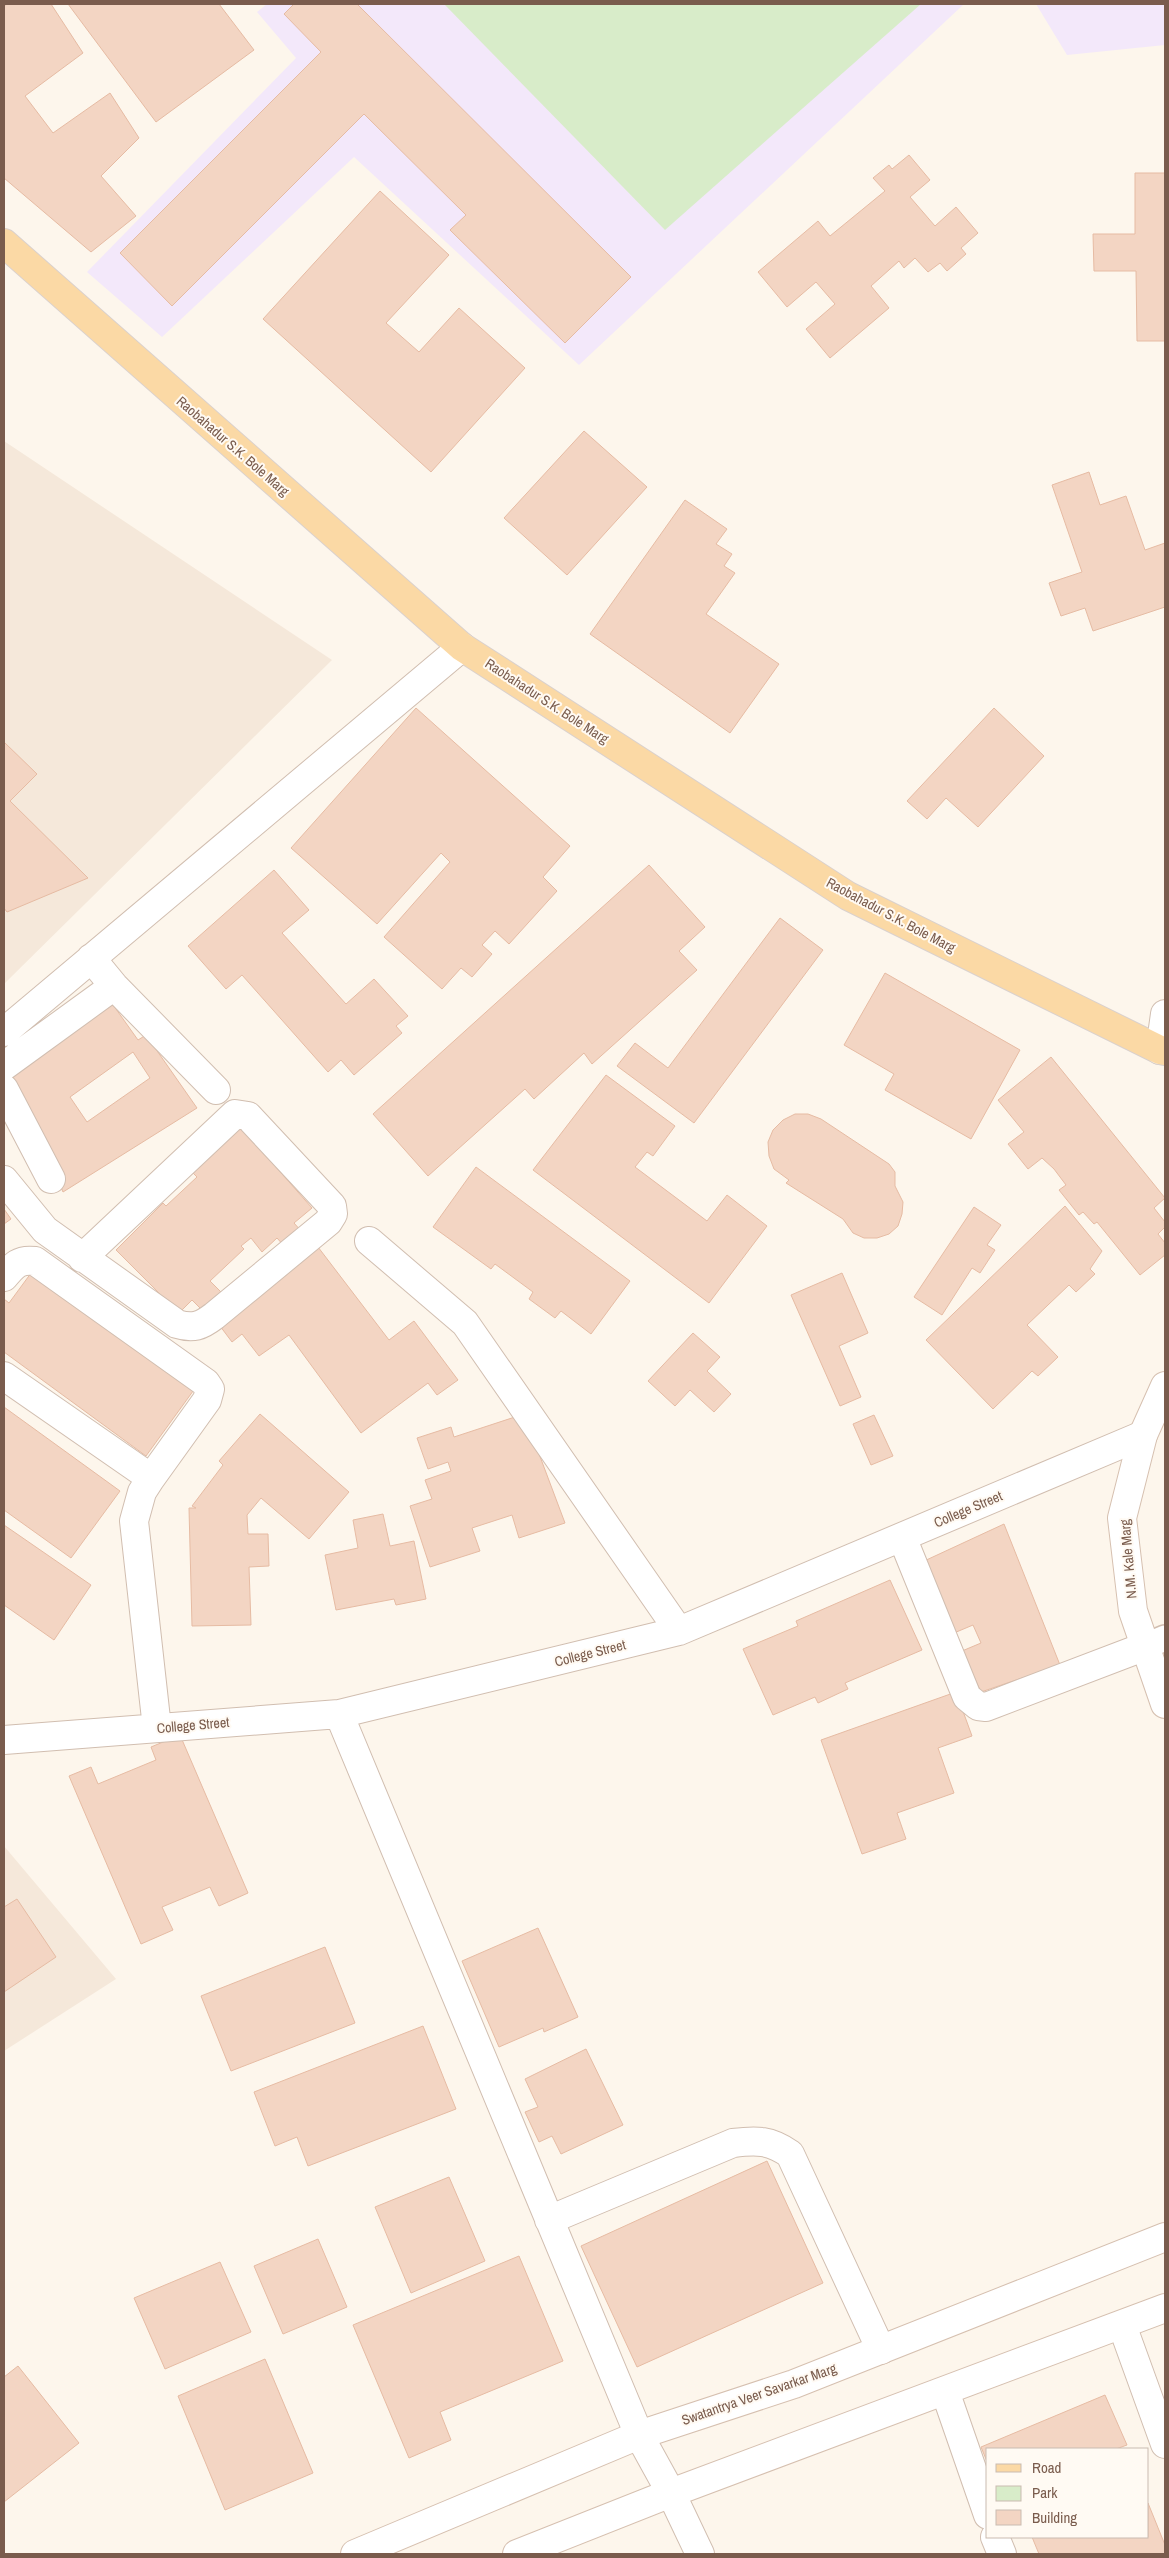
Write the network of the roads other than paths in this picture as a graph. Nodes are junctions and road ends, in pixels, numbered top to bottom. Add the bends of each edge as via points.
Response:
1 (4, 242) edge
2 (462, 647) junction
3 (91, 958) junction
4 (114, 986) junction
5 (1165, 1014) edge
6 (4, 1032) edge
7 (1163, 1053) edge
8 (4, 1066) edge
9 (4, 1089) edge
10 (216, 1090) dead end
11 (51, 1179) dead end
12 (4, 1180) edge
13 (369, 1241) dead end
14 (82, 1258) junction
15 (4, 1277) edge
16 (4, 1376) edge
17 (1165, 1386) edge
18 (1143, 1435) junction
19 (151, 1478) junction
20 (902, 1537) junction
21 (679, 1631) junction
22 (1156, 1642) edge
23 (1165, 1704) edge
24 (339, 1714) junction
25 (157, 1728) junction
26 (4, 1740) edge
27 (549, 2220) junction
28 (1165, 2237) edge
29 (1165, 2308) edge
30 (1122, 2325) junction
31 (881, 2350) junction
32 (945, 2391) junction
33 (639, 2435) junction
34 (1165, 2444) edge
35 (671, 2493) junction
36 (986, 2509) edge
37 (996, 2538) edge
38 (355, 2554) edge
39 (517, 2554) edge
40 (700, 2554) edge
41 (1002, 2554) edge

1 - 2 main road, Raobahadur S.K. Bole Marg
2 - 3 street
2 - 7 main road, Raobahadur S.K. Bole Marg via 848,896
3 - 4 street
3 - 6 street
4 - 8 street
4 - 10 street
5 - 7 street
9 - 11 street
12 - 14 street via 44,1230
13 - 21 street via 465,1323
14 - 14 street via 235,1114 248,1116 332,1206 333,1214 328,1222 214,1316 189,1328 177,1324
15 - 19 street via 16,1262 35,1261 206,1383 210,1389 207,1400
16 - 19 street
17 - 18 street, N.M. Kale Marg
18 - 20 street, College Street
18 - 22 street, N.M. Kale Marg via 1122,1518 1133,1611
19 - 25 street via 142,1492 134,1520
20 - 21 street, College Street
20 - 22 street via 967,1697 978,1706 986,1707
21 - 24 street, College Street
22 - 23 street, N.M. Kale Marg
24 - 25 street, College Street
24 - 27 street
25 - 26 street, College Street
27 - 31 street via 733,2143 756,2140 777,2145 790,2154
27 - 33 street
28 - 31 street, Swatantrya Veer Savarkar Marg
29 - 30 street
30 - 32 street
30 - 34 street
31 - 33 street, Swatantrya Veer Savarkar Marg via 794,2384
32 - 35 street
32 - 36 street
33 - 35 street
33 - 38 street, Swatantrya Veer Savarkar Marg
35 - 39 street
35 - 40 street
37 - 41 street

